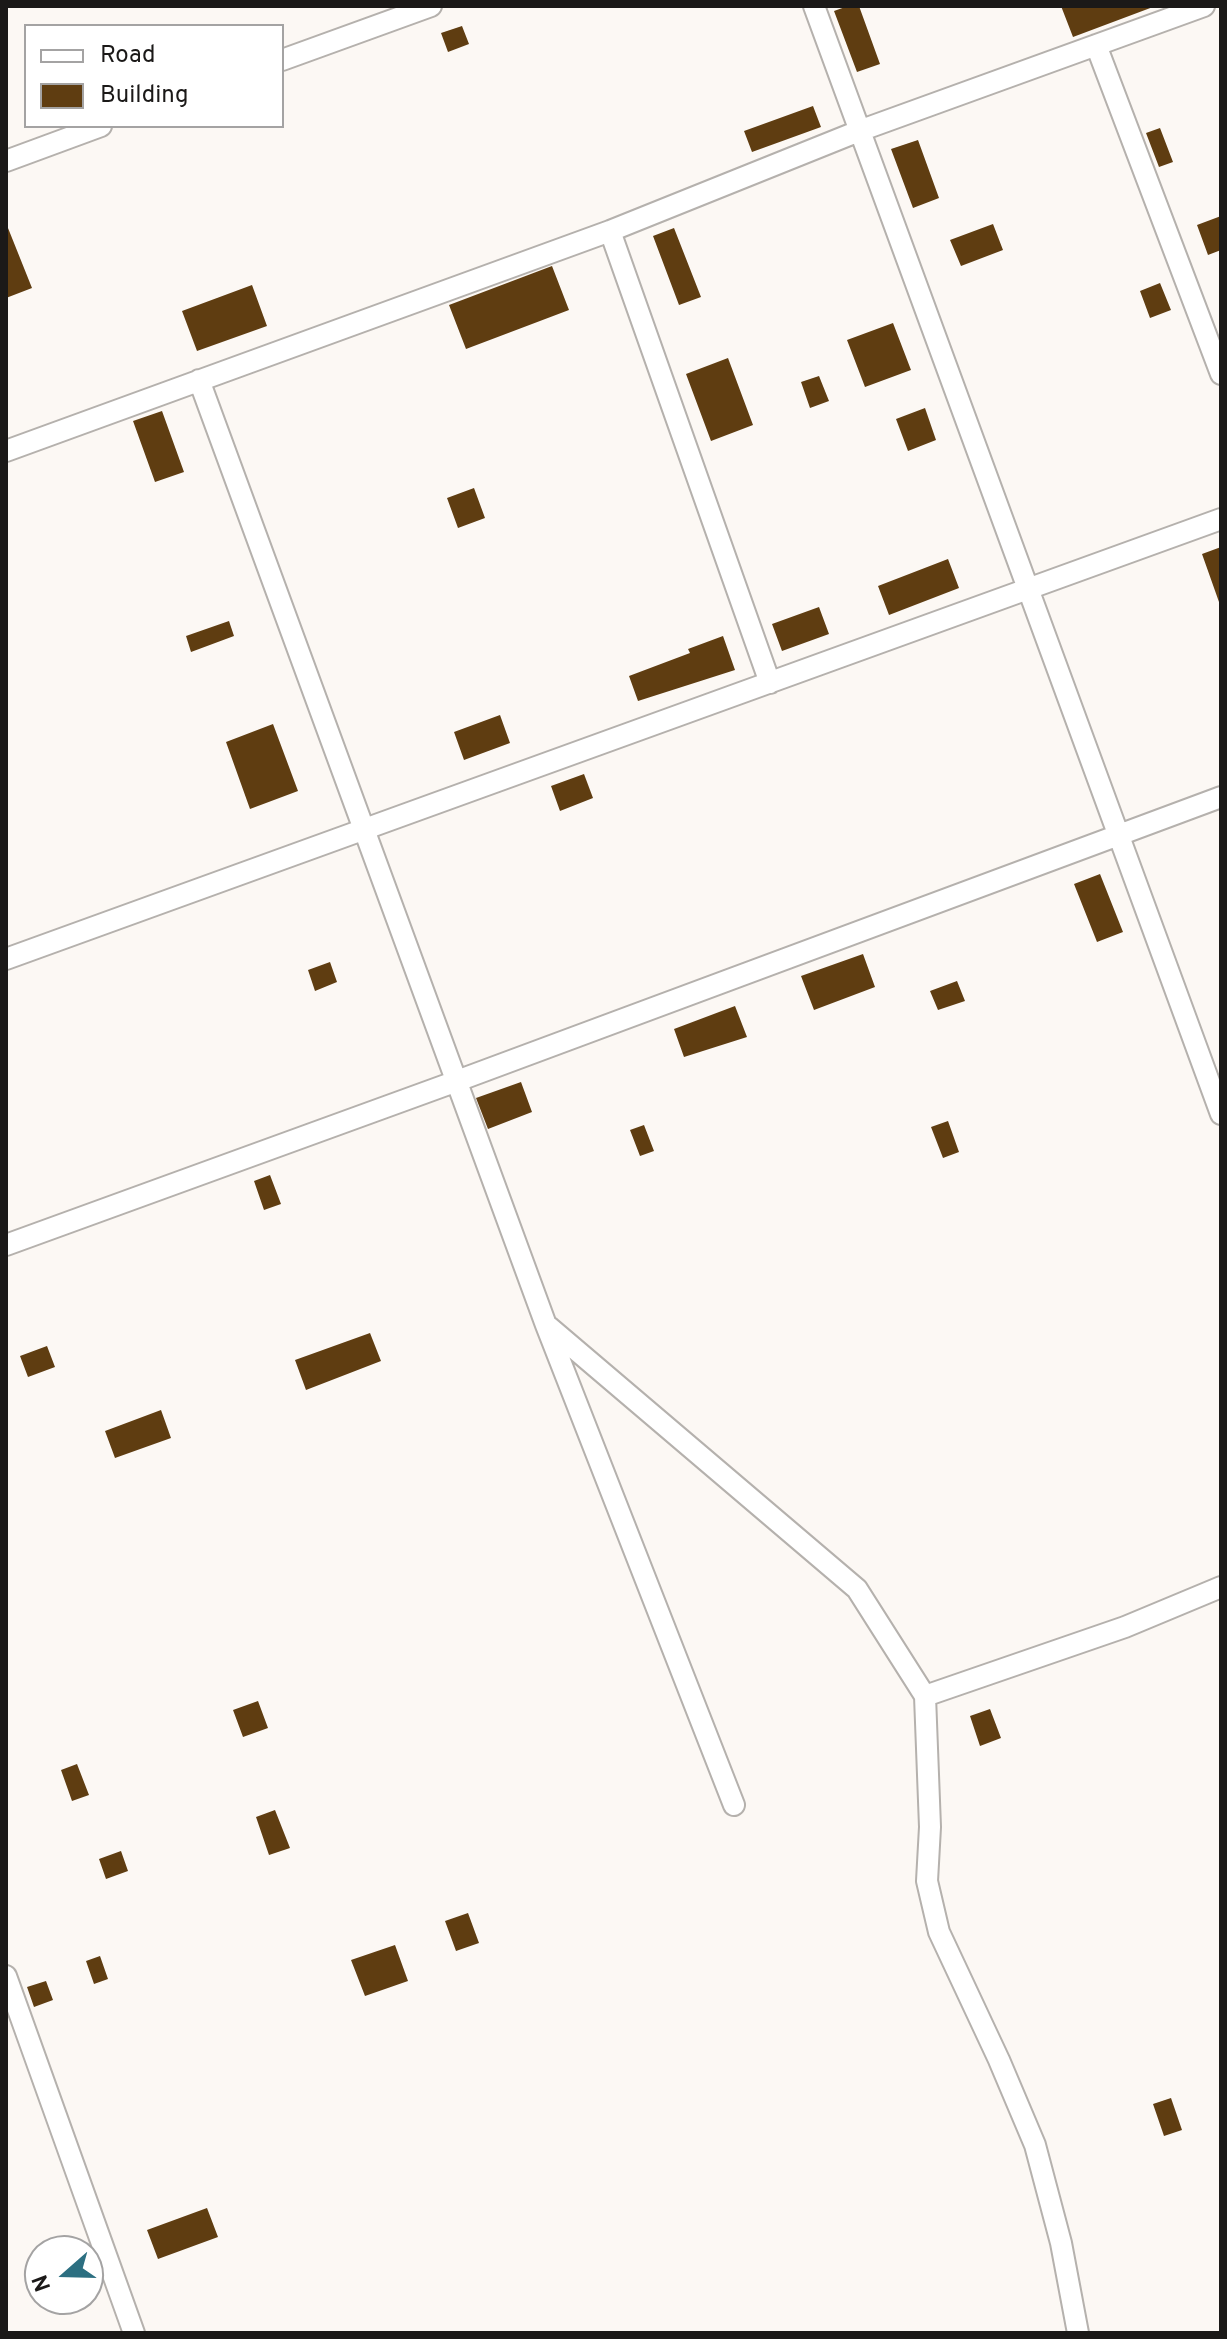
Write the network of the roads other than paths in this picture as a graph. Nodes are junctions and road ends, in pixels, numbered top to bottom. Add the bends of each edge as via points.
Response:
1 (431, 6) edge
2 (814, 6) edge
3 (1204, 6) edge
4 (1096, 45) junction
5 (284, 59) edge
6 (96, 128) edge
7 (859, 131) junction
8 (6, 161) edge
9 (610, 231) junction
10 (1220, 366) edge
11 (199, 380) junction
12 (6, 451) edge
13 (1221, 519) edge
14 (1029, 589) junction
15 (770, 683) junction
16 (1221, 797) edge
17 (365, 831) junction
18 (1118, 835) junction
19 (6, 959) edge
20 (457, 1081) junction
21 (1221, 1114) edge
22 (6, 1245) edge
23 (546, 1325) junction
24 (1221, 1587) edge
25 (925, 1696) junction
26 (734, 1805) dead end
27 (6, 1976) edge
28 (134, 2333) edge
29 (1078, 2333) edge

1 - 5 street
2 - 7 street
3 - 4 street
4 - 7 street
4 - 10 street
6 - 8 street
7 - 9 street
7 - 14 street
9 - 11 street
9 - 15 street
11 - 12 street
11 - 17 street
13 - 14 street
14 - 15 street
14 - 18 street
15 - 17 street
16 - 18 street
17 - 19 street
17 - 20 street
18 - 20 street
18 - 21 street
20 - 22 street
20 - 23 street
23 - 25 street via 857,1589
23 - 26 street
24 - 25 street via 1125,1627
25 - 29 street via 927,1881 939,1932 1035,2145
27 - 28 street

